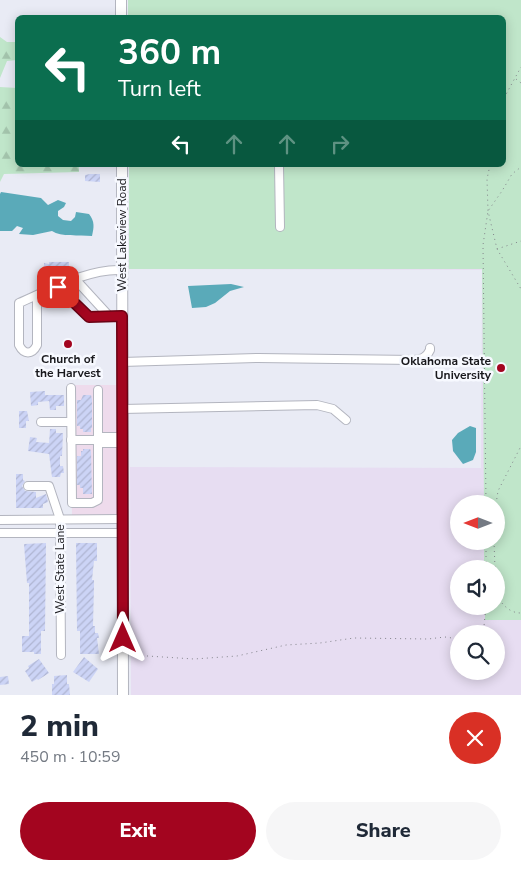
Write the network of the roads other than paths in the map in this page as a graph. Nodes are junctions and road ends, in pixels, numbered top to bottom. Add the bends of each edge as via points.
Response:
1 (121, 0) edge
2 (121, 15) edge
3 (122, 167) edge
4 (279, 167) edge
5 (280, 227) dead end
6 (122, 270) junction
7 (76, 280) junction
8 (58, 287) junction
9 (37, 295) junction
10 (109, 316) junction
11 (122, 316) junction
12 (430, 348) dead end
13 (122, 362) junction
14 (71, 388) dead end
15 (98, 390) dead end
16 (122, 409) junction
17 (346, 420) dead end
18 (41, 422) dead end
19 (71, 422) junction
20 (71, 440) junction
21 (98, 440) junction
22 (122, 440) junction
23 (28, 486) dead end
24 (122, 519) junction
25 (0, 520) edge
26 (60, 520) junction
27 (0, 533) edge
28 (60, 533) junction
29 (122, 533) junction
30 (61, 655) dead end
31 (123, 695) edge

1 - 2 main road
3 - 6 main road, West Lakeview Road
4 - 5 street
6 - 7 street via 99,272
6 - 11 main road, West Lakeview Road
7 - 8 street
7 - 10 street
8 - 9 street
8 - 10 street via 89,317
9 - 9 street via 19,303 20,345 26,353 31,353 37,345
10 - 11 street
11 - 13 main road, West Lakeview Road
12 - 13 street via 423,359 414,360 258,358
13 - 16 main road, West Lakeview Road
14 - 19 street
15 - 21 street
16 - 17 street via 318,405 333,409
16 - 22 main road, West Lakeview Road
18 - 19 street
19 - 20 street
20 - 21 street
20 - 21 street via 72,503 92,503 98,500
21 - 22 street via 102,437
22 - 24 main road, West Lakeview Road
23 - 26 street, West State Lane via 49,486
24 - 26 street
24 - 29 main road, West Lakeview Road
25 - 26 street
26 - 28 street, West State Lane
27 - 28 street
28 - 29 street
28 - 30 street, West State Lane
29 - 31 main road, West Lakeview Road

